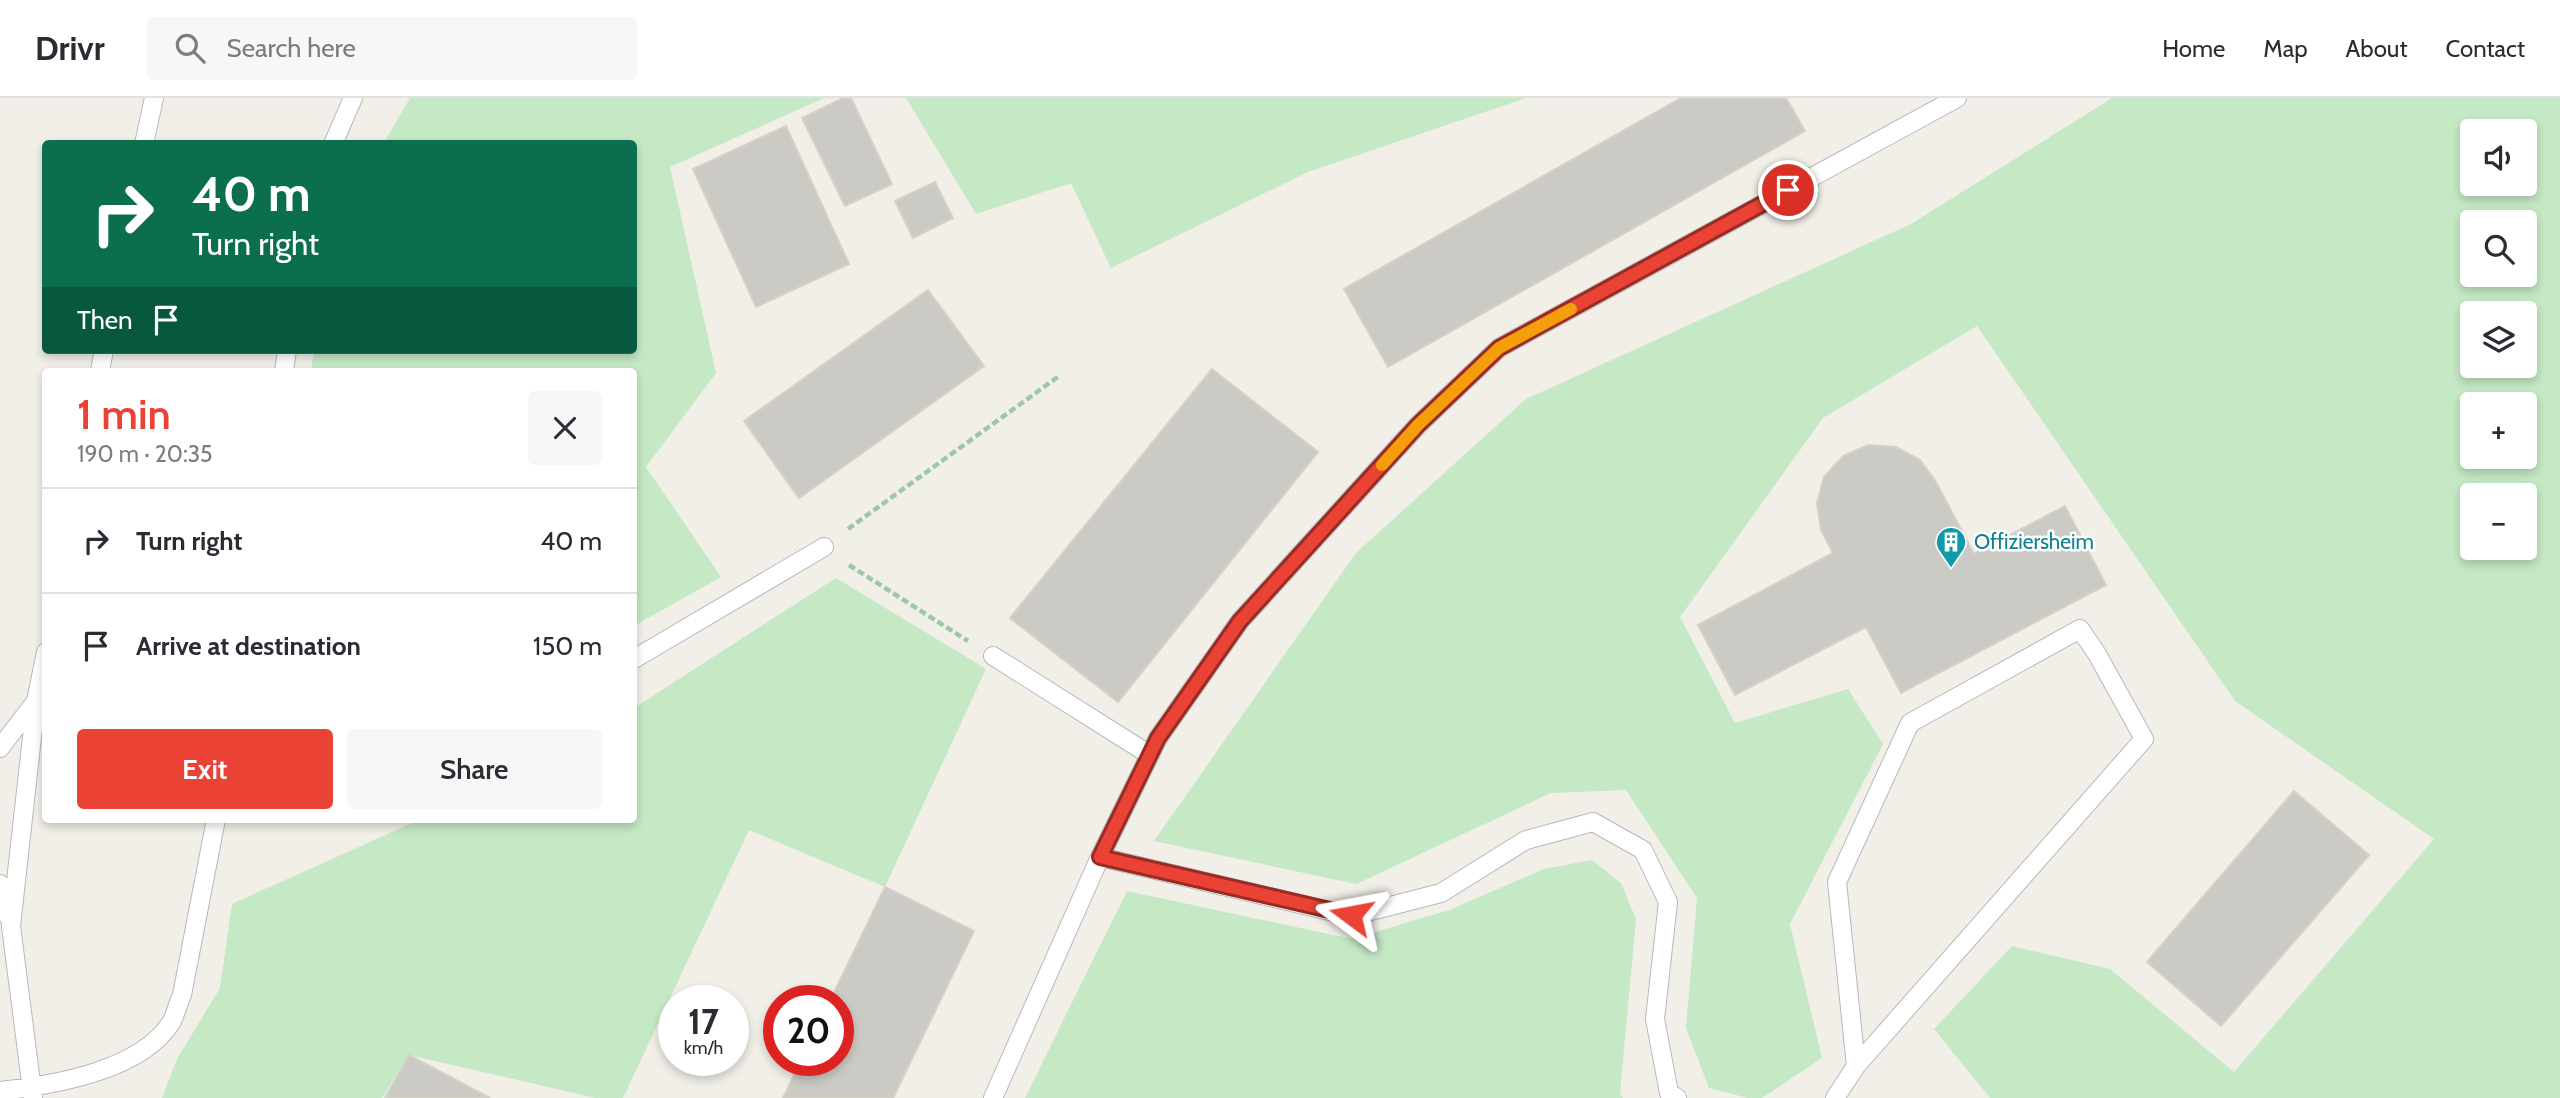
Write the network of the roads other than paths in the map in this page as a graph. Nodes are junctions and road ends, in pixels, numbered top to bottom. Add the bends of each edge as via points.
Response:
1 (154, 98) edge
2 (353, 98) edge
3 (1957, 98) edge
4 (145, 140) edge
5 (335, 140) edge
6 (824, 547) road end
7 (993, 656) road end
8 (637, 657) edge
9 (42, 672) edge
10 (36, 701) junction
11 (0, 748) edge
12 (1150, 755) junction
13 (215, 823) edge
14 (1100, 857) junction
15 (0, 884) edge
16 (11, 926) junction
17 (1856, 1066) junction
18 (0, 1091) edge
19 (32, 1093) edge
20 (993, 1098) edge
21 (1677, 1098) edge
22 (1835, 1098) edge

1 - 4 lane
2 - 5 lane
3 - 12 lane via 1499,348 1418,425 1240,621
6 - 8 lane
7 - 12 lane
9 - 10 lane
10 - 11 lane
10 - 16 lane
12 - 14 lane
13 - 19 lane via 182,995 171,1022 130,1059
14 - 20 lane
14 - 21 lane via 1351,915 1441,893 1526,840 1593,822 1643,850 1668,902 1655,1019 1669,1093
15 - 16 lane
16 - 19 lane
17 - 17 lane via 2144,739 2080,629 1910,723 1837,882
17 - 22 lane
18 - 19 lane

